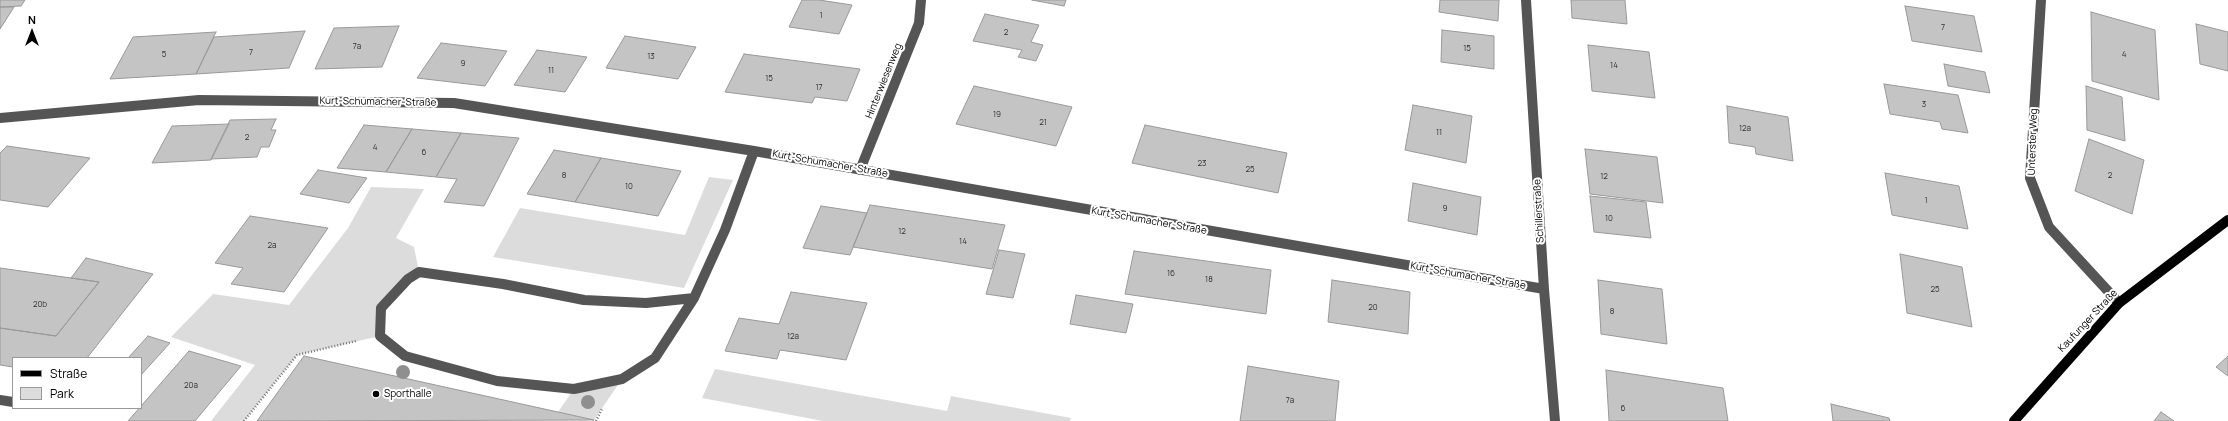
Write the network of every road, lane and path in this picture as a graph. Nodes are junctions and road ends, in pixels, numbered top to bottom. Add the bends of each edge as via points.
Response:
1 (922, 0) edge
2 (1526, 0) edge
3 (2041, 0) edge
4 (0, 118) edge
5 (754, 151) junction
6 (860, 170) junction
7 (2228, 220) edge
8 (1544, 289) junction
9 (694, 298) junction
10 (2118, 303) junction
11 (380, 336) junction
12 (0, 400) edge
13 (12, 402) edge
14 (244, 421) edge
15 (1555, 421) edge
16 (2014, 421) edge

1 - 6 street, Hinterwiesenweg via 919,23
2 - 8 street, Schillerstraße
3 - 10 street, Unterster Weg via 2030,178 2050,227
4 - 5 street, Kurt-Schumacher-Straße via 199,100 454,103
5 - 6 street, Kurt-Schumacher-Straße
5 - 9 street via 725,230
6 - 8 street, Kurt-Schumacher-Straße
7 - 10 main road, Kaufunger Straße
8 - 15 street, Schillerstraße
9 - 11 street via 646,303 584,300 503,284 420,272 408,279 381,308
9 - 11 street via 655,358 622,379 574,389 497,381 405,356
10 - 16 main road, Kaufunger Straße
11 - 14 path via 297,355
12 - 13 street

